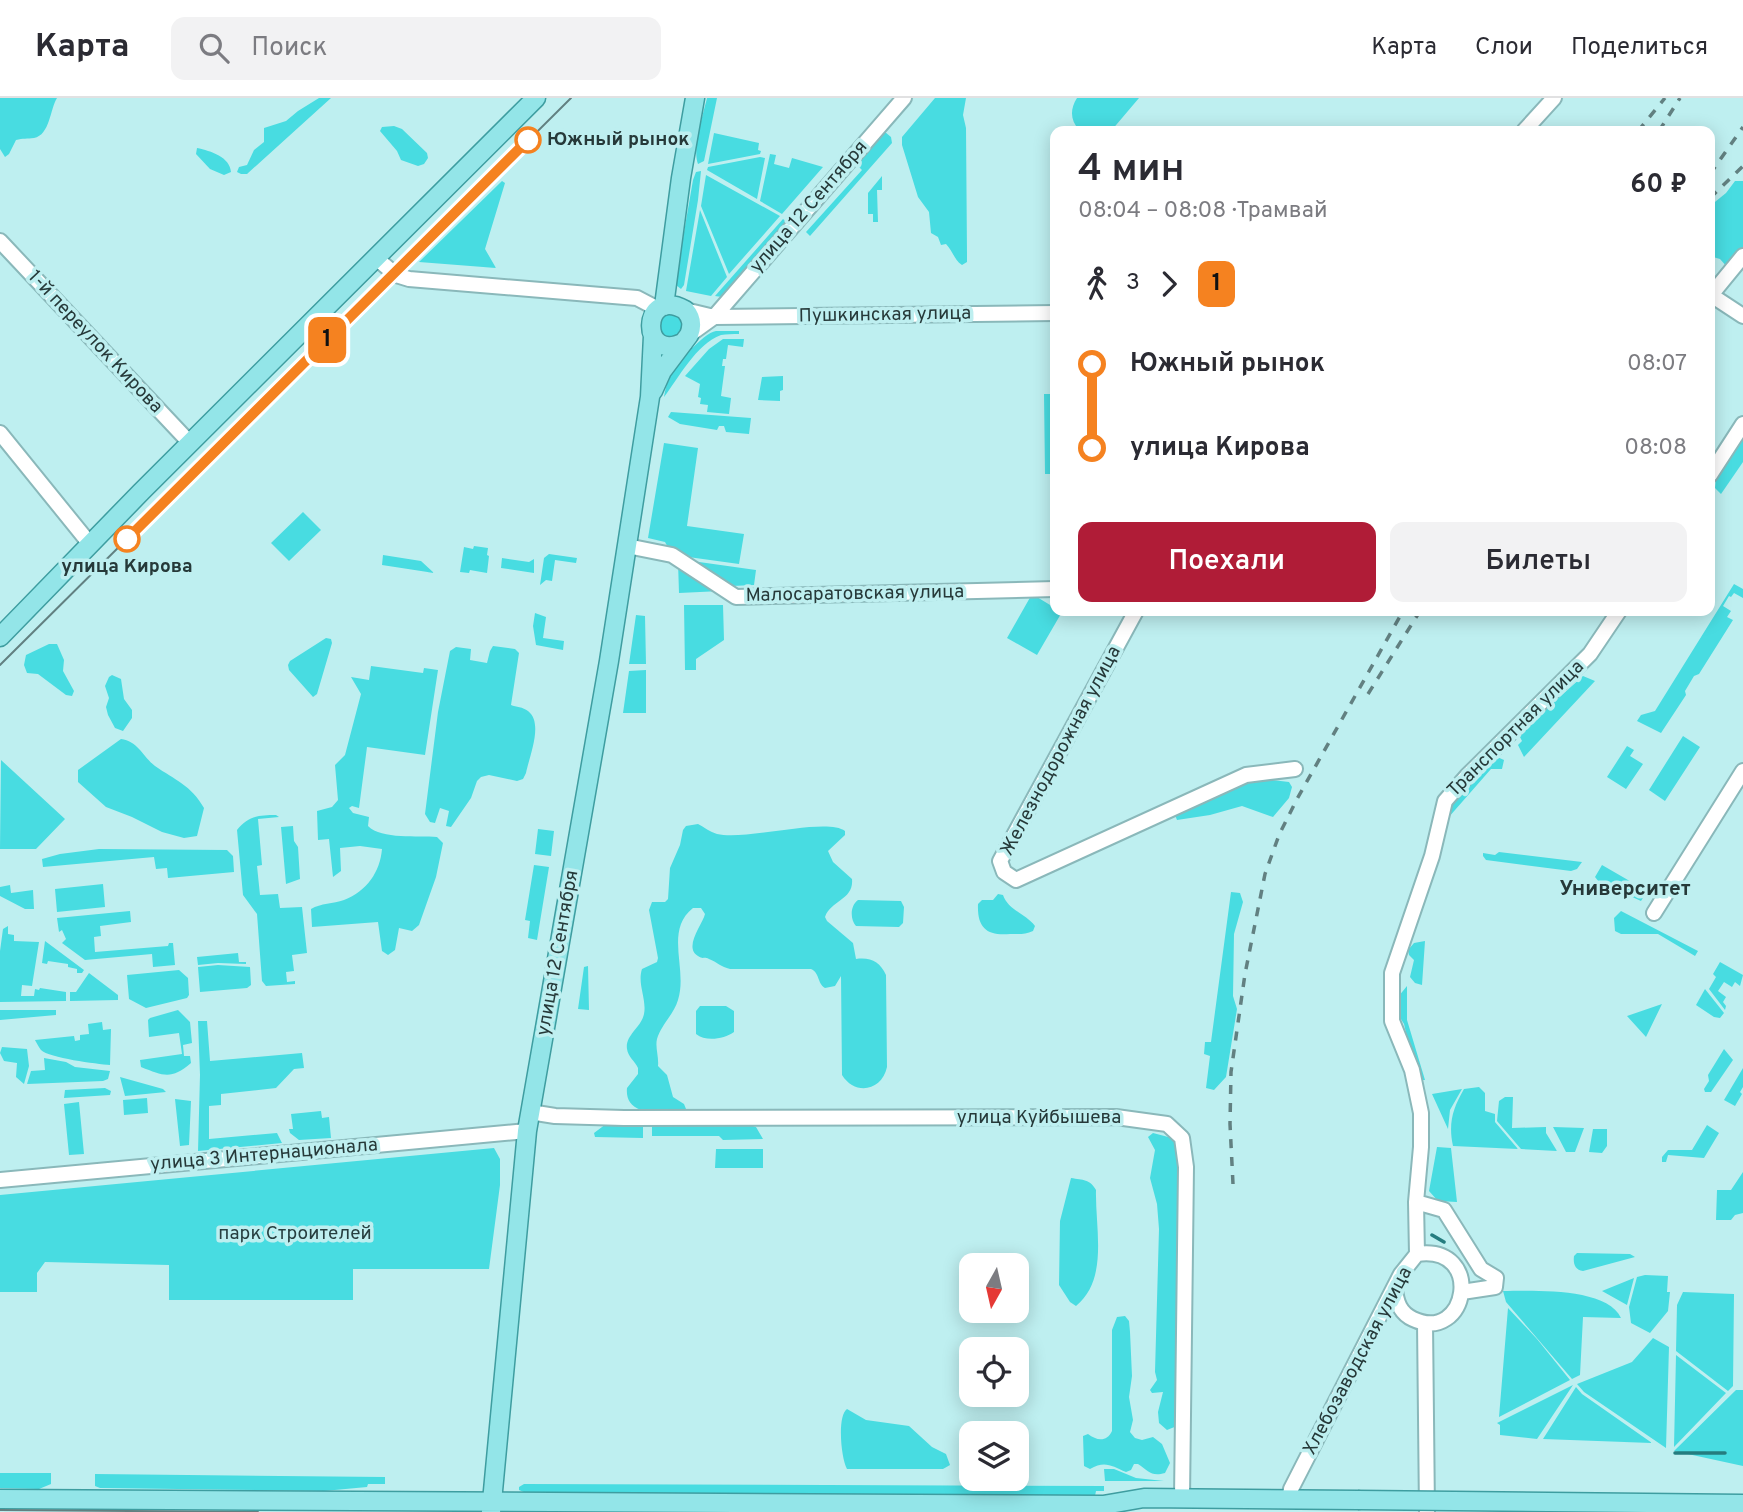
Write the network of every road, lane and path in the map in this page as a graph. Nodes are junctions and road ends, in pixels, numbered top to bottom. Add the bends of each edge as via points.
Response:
1 (536, 98) edge
2 (695, 98) edge
3 (904, 98) edge
4 (1554, 98) edge
5 (1529, 126) edge
6 (0, 241) edge
7 (1743, 256) edge
8 (376, 258) junction
9 (1715, 290) edge
10 (1715, 298) edge
11 (661, 308) junction
12 (685, 310) junction
13 (1050, 313) edge
14 (1743, 316) edge
15 (714, 317) junction
16 (653, 337) junction
17 (687, 339) junction
18 (650, 397) junction
19 (1743, 424) edge
20 (0, 433) edge
21 (190, 443) junction
22 (1715, 467) edge
23 (90, 544) junction
24 (626, 546) junction
25 (1050, 589) edge
26 (1133, 616) edge
27 (1615, 616) edge
28 (0, 637) edge
29 (1295, 769) dead end
30 (1743, 771) edge
31 (1432, 856) joint
32 (1654, 913) dead end
33 (530, 1112) junction
34 (527, 1130) junction
35 (0, 1180) edge
36 (1416, 1202) junction
37 (1417, 1254) junction
38 (1395, 1288) junction
39 (1462, 1292) junction
40 (1425, 1323) junction
41 (1182, 1491) junction
42 (0, 1499) edge
43 (1289, 1499) junction
44 (1743, 1504) edge
45 (1126, 1507) edge
46 (491, 1508) edge
47 (748, 1508) edge
48 (1427, 1512) edge

1 - 8 main road
2 - 11 main road
3 - 15 street, улица 12 Сентября
4 - 5 street
6 - 21 street, 1-й переулок Кирова
7 - 9 street
8 - 11 street via 396,275 409,279 637,298
8 - 21 main road
10 - 14 street
11 - 12 main road via 671,305
11 - 16 main road via 651,319
12 - 15 street, Пушкинская улица
12 - 17 main road via 692,322
13 - 15 street, Пушкинская улица
15 - 17 street
16 - 17 main road via 668,346
16 - 18 main road, улица 12 Сентября
17 - 18 main road, улица 12 Сентября via 662,371
18 - 24 main road, улица 12 Сентября
19 - 22 street
20 - 23 street
21 - 23 main road
23 - 28 main road
24 - 25 street, Малосаратовская улица via 672,555 736,597
24 - 33 main road, улица 12 Сентября
26 - 29 street, Железнодорожная улица via 1000,861 1004,872 1016,880 1246,775
27 - 31 street, Транспортная улица via 1584,660 1445,801
30 - 32 street
31 - 36 street, Хлебозаводская улица via 1403,936 1390,991 1392,1021 1412,1070 1421,1113
33 - 34 main road, улица 12 Сентября
33 - 41 street, улица Куйбышева via 591,1117 1096,1117 1167,1124 1182,1138 1186,1167
34 - 35 street, улица 3 Интернационала
34 - 46 main road, улица 12 Сентября
36 - 37 street, Хлебозаводская улица
36 - 39 street via 1444,1210 1481,1269 1496,1279 1495,1287
37 - 38 street, Хлебозаводская улица
37 - 39 street via 1438,1256 1456,1266
38 - 40 street via 1403,1313
38 - 43 street, Хлебозаводская улица via 1319,1431
39 - 40 street via 1451,1315
40 - 48 street
41 - 43 main road
41 - 45 main road via 1144,1498
42 - 46 main road
43 - 44 main road, bridge
45 - 47 main road
46 - 47 main road

